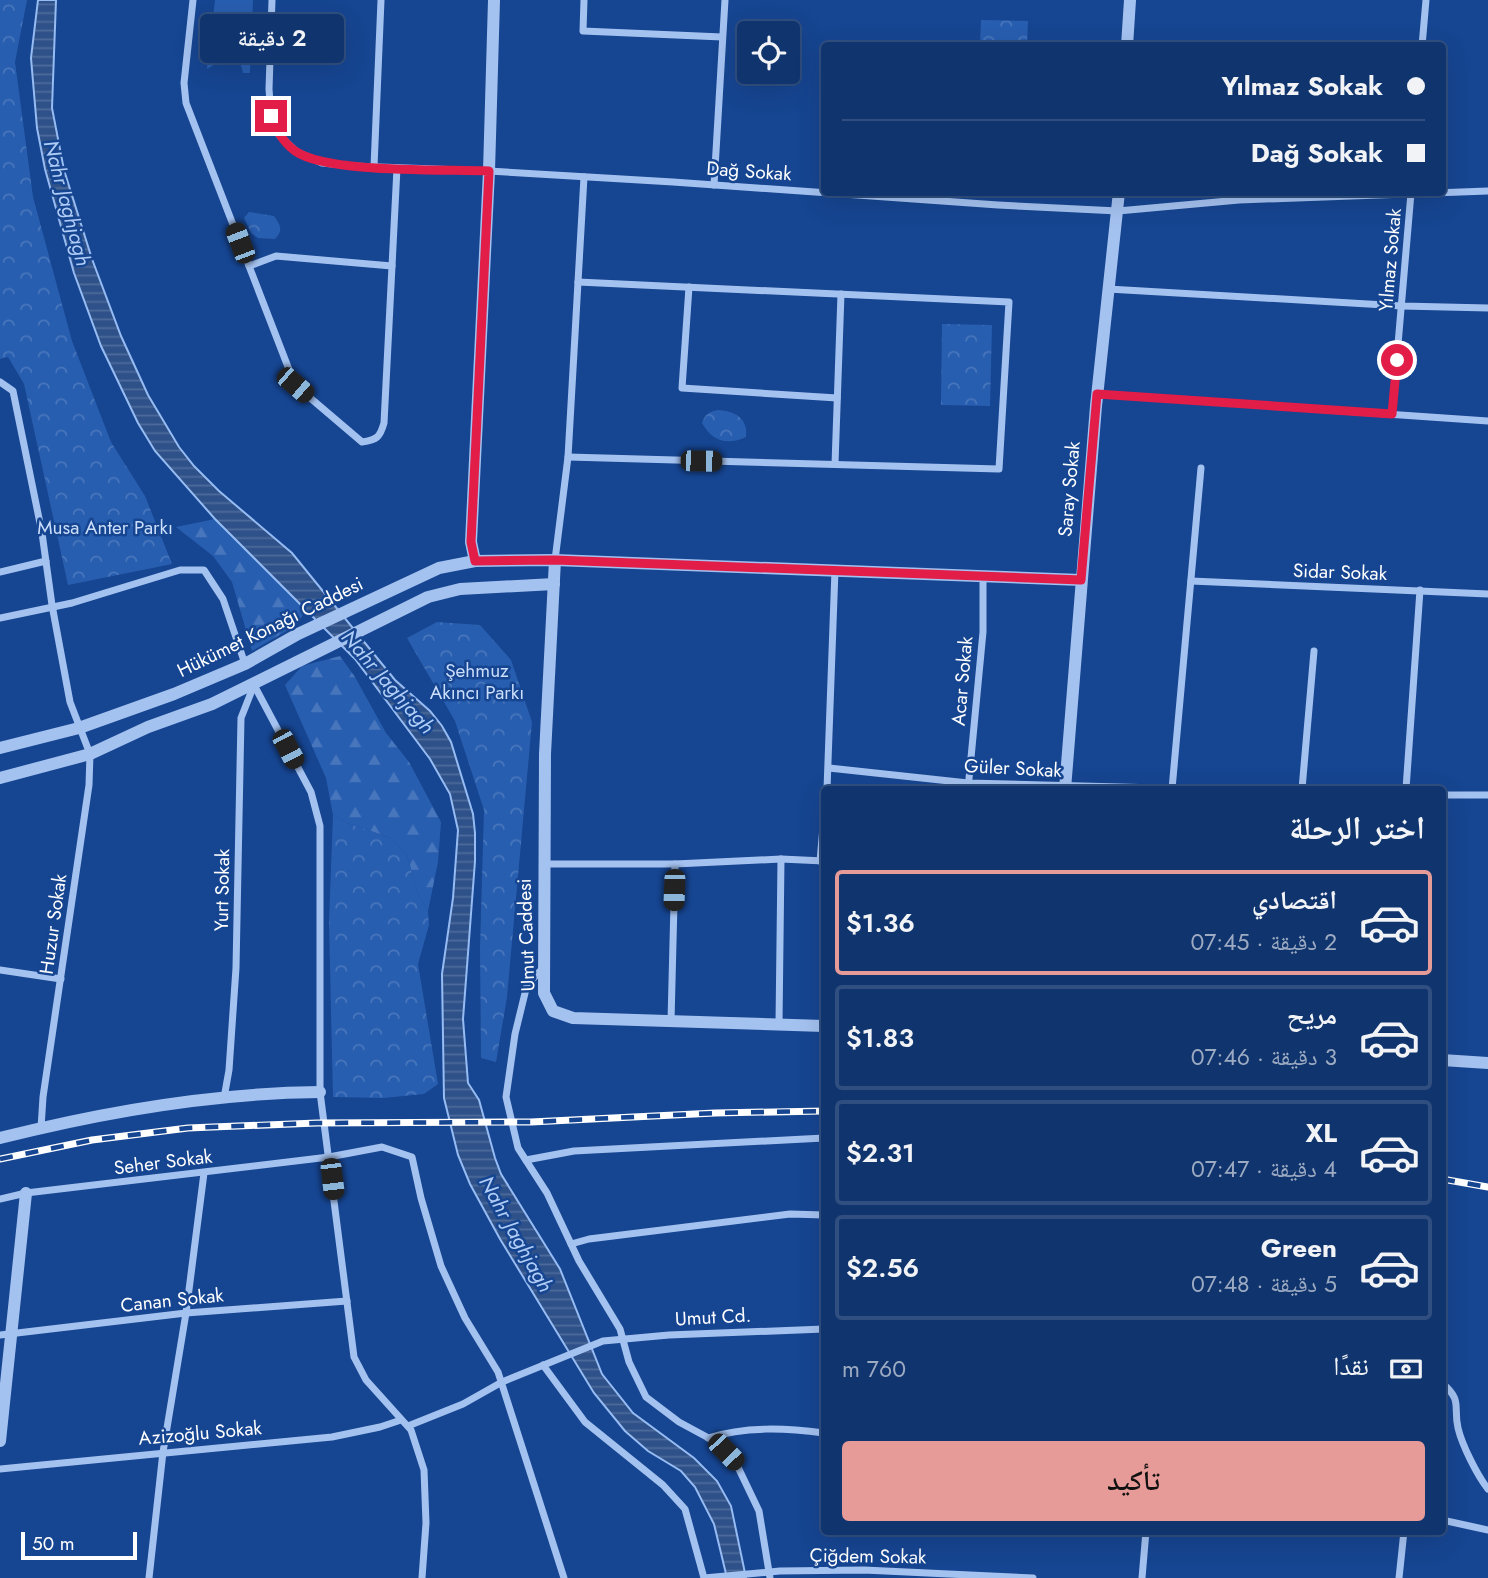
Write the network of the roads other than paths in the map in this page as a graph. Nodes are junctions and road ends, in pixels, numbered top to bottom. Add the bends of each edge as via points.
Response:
1 (193, 0) edge
2 (272, 0) edge
3 (381, 0) edge
4 (494, 0) edge
5 (584, 0) edge
6 (725, 0) edge
7 (1130, 0) edge
8 (1426, 0) edge
9 (722, 37) junction
10 (1127, 42) edge
11 (1422, 42) edge
12 (374, 167) junction
13 (397, 168) junction
14 (489, 171) junction
15 (584, 177) junction
16 (714, 185) junction
17 (1488, 191) edge
18 (821, 192) edge
19 (1446, 193) edge
20 (885, 196) edge
21 (1119, 196) edge
22 (1354, 196) edge
23 (1411, 196) edge
24 (1118, 211) junction
25 (249, 266) junction
26 (392, 266) junction
27 (578, 282) junction
28 (689, 287) junction
29 (1108, 289) junction
30 (841, 294) junction
31 (1402, 306) junction
32 (1488, 308) edge
33 (0, 382) edge
34 (1097, 394) junction
35 (837, 398) junction
36 (1392, 414) junction
37 (1488, 421) edge
38 (568, 457) junction
39 (835, 464) junction
40 (1201, 468) dead end
41 (555, 560) junction
42 (47, 561) junction
43 (475, 561) junction
44 (835, 570) junction
45 (0, 572) edge
46 (983, 576) junction
47 (1081, 580) junction
48 (1191, 581) junction
49 (554, 584) junction
50 (1419, 590) junction
51 (1488, 594) edge
52 (52, 605) junction
53 (0, 618) edge
54 (1314, 651) dead end
55 (245, 664) junction
56 (254, 685) junction
57 (79, 728) junction
58 (0, 748) edge
59 (90, 754) junction
60 (829, 768) junction
61 (0, 778) edge
62 (827, 786) edge
63 (968, 786) edge
64 (1065, 786) edge
65 (1172, 786) edge
66 (1302, 786) edge
67 (1406, 786) edge
68 (1446, 795) edge
69 (1488, 795) edge
70 (781, 859) junction
71 (821, 861) edge
72 (544, 864) junction
73 (675, 864) junction
74 (544, 966) junction
75 (0, 970) edge
76 (61, 979) junction
77 (671, 1021) junction
78 (779, 1024) junction
79 (821, 1026) edge
80 (1446, 1060) edge
81 (1488, 1063) edge
82 (320, 1091) junction
83 (224, 1098) junction
84 (41, 1128) junction
85 (0, 1138) edge
86 (821, 1138) edge
87 (330, 1157) junction
88 (526, 1160) junction
89 (204, 1173) junction
90 (26, 1193) junction
91 (0, 1199) edge
92 (821, 1215) edge
93 (571, 1244) junction
94 (347, 1301) junction
95 (186, 1313) junction
96 (821, 1329) edge
97 (5, 1334) edge
98 (623, 1340) junction
99 (543, 1365) junction
100 (502, 1382) junction
101 (1446, 1388) edge
102 (401, 1420) junction
103 (408, 1426) junction
104 (821, 1433) edge
105 (708, 1438) junction
106 (0, 1441) edge
107 (163, 1452) junction
108 (0, 1469) edge
109 (1488, 1489) edge
110 (1446, 1521) edge
111 (1488, 1530) edge
112 (1146, 1535) edge
113 (1404, 1535) edge
114 (769, 1575) edge
115 (149, 1578) edge
116 (422, 1578) edge
117 (564, 1578) edge
118 (704, 1578) edge
119 (1033, 1578) edge
120 (1142, 1578) edge
121 (1399, 1578) edge

1 - 25 street via 186,103
2 - 12 street, Dağ Sokak via 269,89 271,116 279,135 297,152 323,163
3 - 12 street
4 - 14 street
5 - 9 street via 583,31
6 - 9 street
7 - 10 street
8 - 11 street
9 - 16 street
12 - 13 street, Dağ Sokak
13 - 14 street, Dağ Sokak
13 - 26 street
14 - 15 street, Dağ Sokak
14 - 43 street via 471,542
15 - 16 street, Dağ Sokak
15 - 27 street
16 - 18 street, Dağ Sokak
17 - 19 street, Dağ Sokak
20 - 24 street, Dağ Sokak
21 - 24 street, Saray Sokak
22 - 24 street, Dağ Sokak
23 - 31 street, Yılmaz Sokak
24 - 29 street, Saray Sokak
25 - 26 street via 275,256
25 - 26 street via 295,385 362,442 375,440 384,423
27 - 28 street
27 - 38 street
28 - 30 street
28 - 35 street via 681,388
29 - 31 street
29 - 34 street, Saray Sokak
30 - 35 street
30 - 39 street via 1009,302 999,469
31 - 32 street
31 - 36 street, Yılmaz Sokak
33 - 42 street, Huzur Sokak via 13,391
34 - 36 street
34 - 47 street, Saray Sokak
35 - 39 street
36 - 37 street
38 - 39 street
38 - 41 street
40 - 48 street
41 - 43 street, Hükümet Konağı Caddesi
41 - 44 street, Hükümet Konağı Caddesi
41 - 49 street, Umut Caddesi
42 - 45 street
42 - 52 street, Huzur Sokak
43 - 55 street, Hükümet Konağı Caddesi via 439,568
44 - 46 street, Hükümet Konağı Caddesi
44 - 60 street
46 - 47 street, Hükümet Konağı Caddesi
46 - 63 street, Acar Sokak via 983,632
47 - 64 street, Saray Sokak
48 - 50 street, Sidar Sokak
48 - 65 street
49 - 56 street via 460,589 428,597
49 - 72 street, Umut Caddesi
50 - 51 street, Sidar Sokak
50 - 67 street
52 - 53 street
52 - 55 street via 180,570 204,570 223,599
52 - 57 street, Huzur Sokak
54 - 66 street
55 - 57 street, Hükümet Konağı Caddesi
56 - 59 street
56 - 82 street via 311,792 320,826
56 - 83 street, Yurt Sokak via 240,718 236,968
57 - 58 street, Hükümet Konağı Caddesi
57 - 59 street, Huzur Sokak
59 - 61 street
59 - 76 street, Huzur Sokak
60 - 62 street
60 - 63 street, Güler Sokak
68 - 69 street
70 - 71 street
70 - 73 street
70 - 78 street
72 - 73 street
72 - 74 street, Umut Caddesi
73 - 77 street
74 - 77 street, Umut Caddesi via 544,993 553,1011 573,1018
74 - 88 street via 527,985 506,1097 518,1148
75 - 76 street
76 - 84 street, Huzur Sokak
77 - 78 street, Umut Caddesi
78 - 79 street, Umut Caddesi
80 - 81 street
82 - 83 street
82 - 87 street
83 - 84 street
84 - 85 street
86 - 88 street via 574,1151
87 - 89 street, Seher Sokak
87 - 94 street
87 - 100 street, Seher Sokak via 382,1147 412,1157 441,1266
88 - 93 street
89 - 90 street, Seher Sokak
89 - 95 street
90 - 91 street, Seher Sokak
90 - 97 street
92 - 93 street via 790,1214
93 - 98 street
94 - 95 street, Canan Sokak
94 - 102 street via 354,1357 366,1380
95 - 97 street, Canan Sokak
95 - 107 street
96 - 98 street, Umut Cd.
97 - 106 street
98 - 99 street, Umut Cd. via 603,1341
98 - 105 street via 646,1397
99 - 100 street, Umut Cd.
99 - 118 street via 585,1422 663,1485 685,1509
100 - 103 street, Umut Cd.
100 - 117 street
101 - 109 street via 1456,1399 1458,1428
102 - 103 street
102 - 107 street, Azizoğlu Sokak via 332,1437
103 - 116 street via 424,1470
104 - 105 street via 730,1431
105 - 114 street via 736,1463 759,1511
107 - 108 street, Azizoğlu Sokak
107 - 115 street
110 - 111 street
112 - 120 street
113 - 121 street
114 - 118 street, Çiğdem Sokak
114 - 119 street, Çiğdem Sokak via 864,1570

